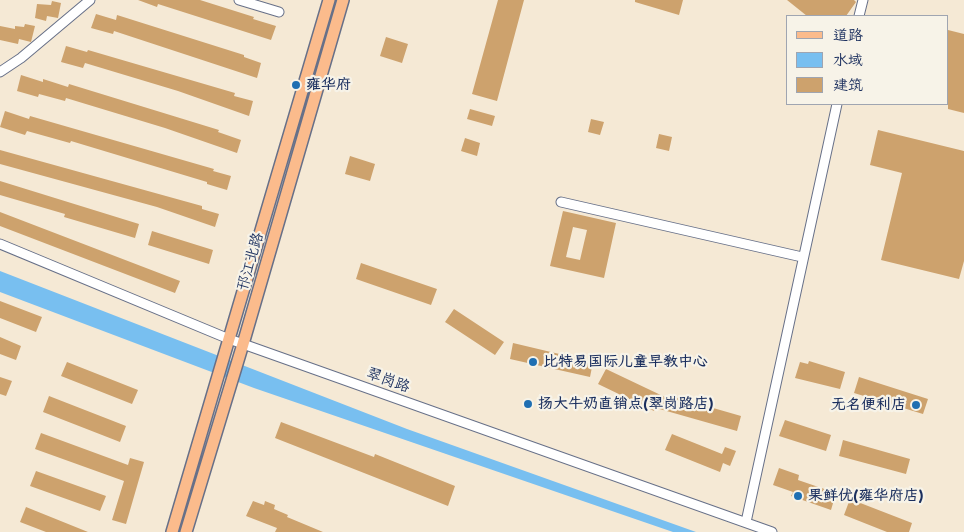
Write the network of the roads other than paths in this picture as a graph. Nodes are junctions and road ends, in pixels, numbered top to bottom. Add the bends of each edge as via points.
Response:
1 (90, 0) edge
2 (239, 0) edge
3 (329, 0) edge
4 (343, 0) edge
5 (863, 0) edge
6 (279, 12) dead end
7 (859, 15) edge
8 (0, 72) edge
9 (836, 105) edge
10 (560, 202) dead end
11 (0, 244) edge
12 (802, 257) junction
13 (229, 339) junction
14 (243, 344) junction
15 (746, 522) junction
16 (172, 532) edge
17 (186, 532) edge
18 (772, 532) edge

1 - 8 street
2 - 6 street
3 - 13 main road, 邗江北路
4 - 14 main road, 邗江北路
5 - 7 street
9 - 12 street
10 - 12 street
11 - 13 street, 翠岗路
12 - 15 street
13 - 14 street, 翠岗路
13 - 16 main road, 邗江北路
14 - 15 street, 翠岗路
14 - 17 main road, 邗江北路
15 - 18 street, 翠岗路

